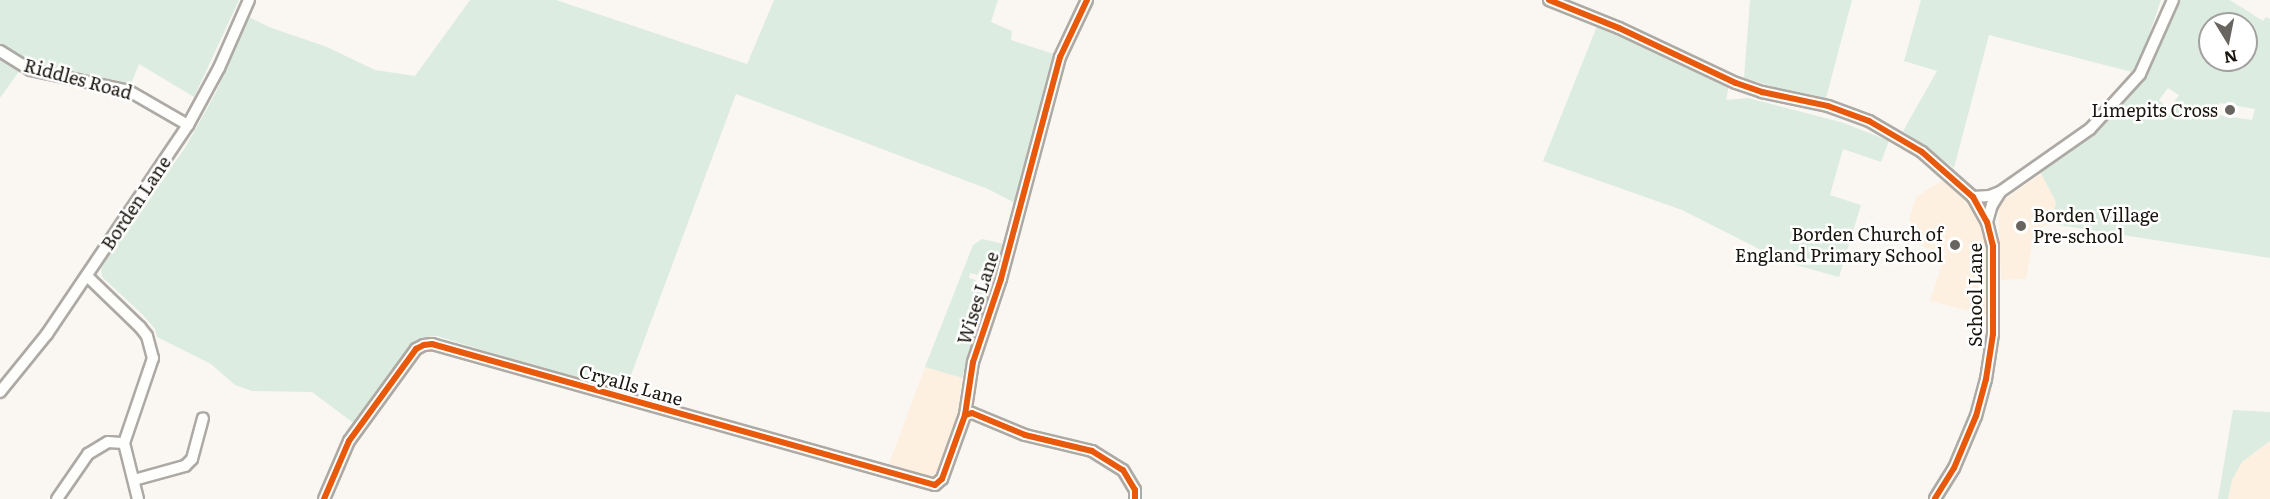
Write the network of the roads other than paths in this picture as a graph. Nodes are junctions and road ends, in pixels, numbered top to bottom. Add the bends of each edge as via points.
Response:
1 (249, 0) edge
2 (1087, 0) edge
3 (1550, 0) edge
4 (2174, 0) edge
5 (0, 51) edge
6 (188, 125) junction
7 (2000, 192) junction
8 (1973, 197) junction
9 (1987, 222) junction
10 (87, 276) junction
11 (0, 392) edge
12 (965, 415) junction
13 (203, 418) dead end
14 (124, 443) junction
15 (134, 480) junction
16 (57, 499) edge
17 (138, 499) edge
18 (324, 499) edge
19 (1135, 499) edge
20 (1935, 499) edge

1 - 6 street, Borden Lane
2 - 12 street, Wises Lane via 1060,57 1001,279 973,362
3 - 8 street, School Lane via 1736,83 1828,106 1869,121 1922,152
4 - 7 street via 2140,74 2110,108 2068,147
5 - 6 street, Riddles Road via 31,69 129,90
6 - 10 street, Borden Lane
7 - 8 street
7 - 9 street
8 - 9 street, School Lane
9 - 20 street, School Lane via 1994,268 1993,334 1986,378 1976,416 1954,468
10 - 11 street, Borden Lane
10 - 14 street via 140,327 153,358
12 - 18 street, Cryalls Lane via 942,479 935,485 432,344 424,345 416,349 349,441
12 - 19 street via 1092,451 1123,470 1135,490
13 - 15 street via 192,459 185,466
14 - 15 street
14 - 16 street via 108,442 88,454
15 - 17 street

